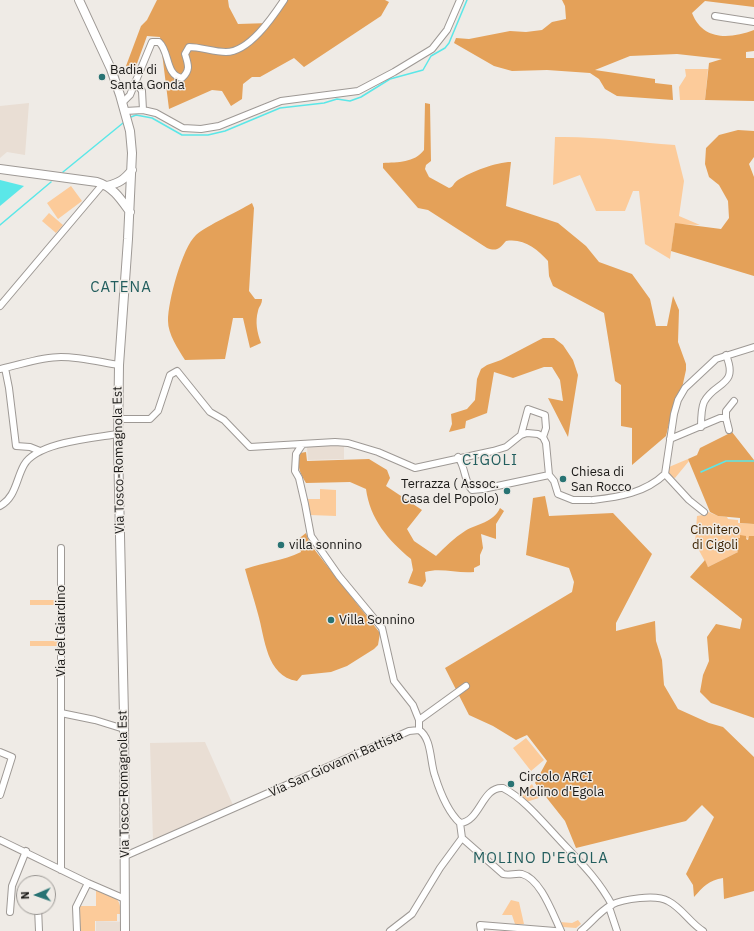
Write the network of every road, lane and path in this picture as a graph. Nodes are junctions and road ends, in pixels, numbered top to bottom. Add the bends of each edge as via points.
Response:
1 (79, 0) edge
2 (284, 0) edge
3 (460, 0) edge
4 (715, 16) dead end
5 (754, 22) edge
6 (136, 83) junction
7 (123, 102) junction
8 (143, 110) junction
9 (125, 111) junction
10 (0, 169) edge
11 (132, 170) junction
12 (118, 184) junction
13 (105, 185) junction
14 (131, 190) junction
15 (118, 194) junction
16 (130, 212) junction
17 (0, 306) edge
18 (754, 347) edge
19 (726, 355) junction
20 (119, 365) junction
21 (2, 368) edge
22 (734, 401) dead end
23 (726, 418) junction
24 (118, 419) junction
25 (700, 427) junction
26 (729, 430) dead end
27 (118, 434) junction
28 (521, 435) junction
29 (543, 437) junction
30 (670, 439) junction
31 (302, 445) junction
32 (40, 451) junction
33 (458, 457) junction
34 (665, 474) junction
35 (549, 475) junction
36 (0, 506) edge
37 (704, 512) dead end
38 (61, 548) dead end
39 (466, 686) dead end
40 (61, 713) junction
41 (419, 720) junction
42 (124, 729) junction
43 (418, 730) junction
44 (0, 752) edge
45 (0, 795) edge
46 (460, 823) junction
47 (462, 838) junction
48 (0, 840) edge
49 (26, 851) junction
50 (125, 856) junction
51 (61, 870) junction
52 (88, 884) junction
53 (125, 899) junction
54 (611, 906) junction
55 (10, 912) dead end
56 (38, 915) edge
57 (39, 931) edge
58 (77, 931) edge
59 (126, 931) edge
60 (390, 931) edge
61 (481, 931) edge
62 (555, 931) edge
63 (561, 931) edge
64 (581, 931) edge
65 (618, 931) edge
66 (703, 931) edge

1 - 7 main road, Via Tosco-Romagnola Est via 111,69
2 - 6 street via 254,39 242,48 228,52 189,47 185,54 187,74 182,78 171,71 165,47 160,42 152,42
3 - 8 street via 447,30 432,49 358,91 281,100 218,126 201,129 183,128 156,113
4 - 5 street
6 - 7 street
6 - 8 street via 142,91
7 - 9 main road, Via Tosco-Romagnola Est
8 - 9 street
9 - 11 main road, Via Tosco-Romagnola Est via 132,144
10 - 13 main road via 94,181
11 - 12 main road via 125,180
11 - 14 main road, Via Tosco-Romagnola Est
12 - 13 main road
12 - 14 main road
13 - 15 main road
13 - 17 street
14 - 15 main road
14 - 16 main road, Via Tosco-Romagnola Est
15 - 16 main road
16 - 20 main road, Via Tosco-Romagnola Est
18 - 19 street
19 - 25 street via 731,370 729,377 704,401
19 - 30 street via 716,359 685,388 678,400
20 - 21 street via 60,357
20 - 24 main road, Via Tosco-Romagnola Est
21 - 32 street via 9,388 16,446
22 - 23 street via 726,411
23 - 25 street
23 - 26 street
24 - 27 main road, Via Tosco-Romagnola Est
24 - 31 street via 150,418 158,411 170,375 177,371 210,412 224,420 250,447
25 - 30 street
27 - 32 street via 70,442
27 - 42 main road, Via Tosco-Romagnola Est
28 - 29 street via 531,432
28 - 29 street via 528,409 545,415 546,428
28 - 33 street via 506,447
29 - 35 street via 546,443
30 - 34 street
31 - 33 street via 348,443 378,452 415,468
31 - 41 street via 296,454 295,471 304,498 311,536 339,576 382,628 394,681 413,705
32 - 36 street via 24,465 12,495
33 - 35 street via 463,464 468,486 472,490
34 - 35 street via 637,492 594,500 562,497
34 - 37 street
38 - 40 street, Via del Giardino
39 - 41 street
40 - 42 street
40 - 51 street, Via del Giardino
41 - 43 street
42 - 50 main road, Via Tosco-Romagnola Est
43 - 46 street, Via San Giovanni Battista via 425,737 434,775 445,800 453,817
43 - 50 street, Via San Giovanni Battista via 409,731
44 - 45 street via 12,757
46 - 47 street
46 - 54 street via 468,821 493,790 503,788 525,804 596,878
47 - 60 street via 412,914
47 - 63 street via 503,874 521,874 536,884
48 - 49 street
49 - 51 street
49 - 55 street via 12,886
50 - 53 main road, Via Tosco-Romagnola Est
51 - 52 street
52 - 53 street
52 - 58 street via 76,907
53 - 59 main road, Via Tosco-Romagnola Est
54 - 64 street
54 - 65 street
54 - 66 street via 640,898 659,897 675,905
56 - 57 street
61 - 62 street via 480,924

